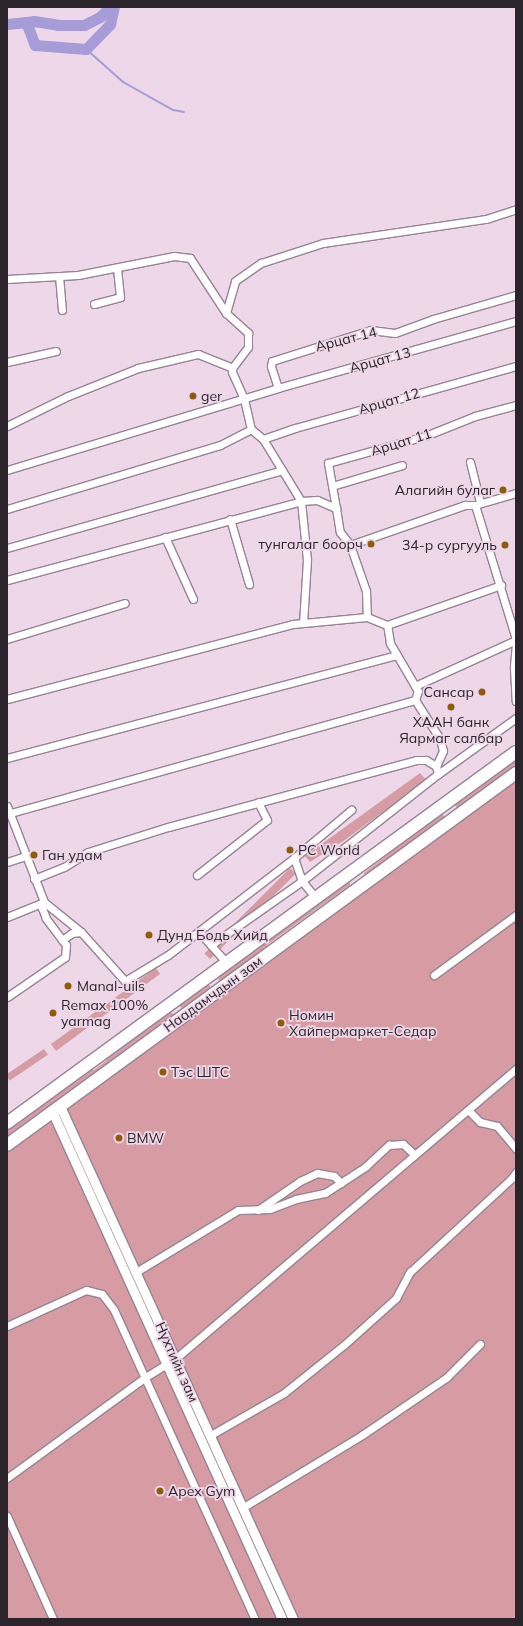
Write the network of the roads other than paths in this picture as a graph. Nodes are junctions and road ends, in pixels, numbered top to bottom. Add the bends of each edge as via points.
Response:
1 (516, 209) edge
2 (117, 268) junction
3 (59, 276) junction
4 (7, 279) edge
5 (516, 295) edge
6 (94, 304) dead end
7 (62, 310) dead end
8 (226, 313) junction
9 (516, 321) edge
10 (56, 351) dead end
11 (7, 362) edge
12 (516, 366) edge
13 (232, 368) junction
14 (278, 388) junction
15 (244, 399) junction
16 (516, 405) edge
17 (7, 426) edge
18 (251, 429) junction
19 (263, 439) junction
20 (470, 462) dead end
21 (402, 465) dead end
22 (7, 470) edge
23 (282, 470) junction
24 (332, 486) junction
25 (516, 493) edge
26 (301, 501) junction
27 (478, 504) junction
28 (336, 508) junction
29 (7, 509) edge
30 (230, 519) junction
31 (165, 537) junction
32 (350, 545) junction
33 (7, 548) edge
34 (7, 580) edge
35 (249, 584) dead end
36 (501, 585) junction
37 (193, 599) dead end
38 (125, 603) dead end
39 (368, 617) junction
40 (303, 623) junction
41 (387, 625) junction
42 (7, 638) edge
43 (516, 641) edge
44 (397, 655) junction
45 (415, 686) junction
46 (7, 699) edge
47 (415, 700) junction
48 (516, 701) edge
49 (516, 718) edge
50 (516, 752) edge
51 (7, 758) edge
52 (436, 766) junction
53 (516, 773) edge
54 (438, 774) junction
55 (258, 802) junction
56 (352, 810) dead end
57 (8, 811) edge
58 (26, 856) junction
59 (294, 858) junction
60 (7, 862) edge
61 (354, 871) junction
62 (197, 875) dead end
63 (34, 879) junction
64 (302, 881) junction
65 (363, 884) junction
66 (316, 898) junction
67 (44, 902) junction
68 (516, 915) edge
69 (7, 917) edge
70 (81, 932) junction
71 (199, 932) junction
72 (62, 940) junction
73 (211, 945) junction
74 (226, 962) junction
75 (212, 973) junction
76 (434, 975) dead end
77 (222, 988) junction
78 (7, 997) edge
79 (168, 1005) junction
80 (180, 1019) junction
81 (95, 1059) junction
82 (516, 1069) edge
83 (106, 1072) junction
84 (56, 1108) junction
85 (468, 1110) junction
86 (7, 1123) edge
87 (7, 1145) edge
88 (516, 1149) edge
89 (415, 1155) junction
90 (516, 1172) edge
91 (341, 1183) junction
92 (258, 1210) junction
93 (136, 1272) junction
94 (7, 1326) edge
95 (480, 1344) dead end
96 (171, 1361) junction
97 (144, 1378) junction
98 (209, 1436) junction
99 (7, 1478) edge
100 (242, 1508) junction
101 (7, 1516) edge
102 (53, 1619) edge
103 (255, 1619) edge
104 (282, 1619) edge
105 (292, 1619) edge

1 - 8 street via 486,219 323,243 261,263 235,282
2 - 3 street
2 - 6 street via 120,297
2 - 8 street via 174,256 190,258
3 - 4 street
3 - 7 street
5 - 14 street, Арцат 14 via 395,333 371,330 272,361 271,366
8 - 13 street via 248,333 250,340 248,347
9 - 14 street, Арцат 13
10 - 11 street
12 - 19 street, Арцат 12
13 - 15 street
13 - 17 street via 198,354 138,368 68,396
14 - 15 street, Арцат 13
15 - 18 street
15 - 22 street, Арцат 13
16 - 24 street, Арцат 11 via 475,416 425,436 328,463
18 - 19 street
18 - 29 street via 220,445
19 - 23 street
20 - 27 street
21 - 24 street
23 - 26 street
23 - 33 street
24 - 28 street, Арцат 11
25 - 27 street
26 - 28 street via 317,500
26 - 30 street
26 - 40 street via 307,560
27 - 32 street via 465,505
27 - 36 street
28 - 32 street, Арцат 11 via 340,532
30 - 31 street
30 - 35 street
31 - 34 street
31 - 37 street
32 - 39 street, Арцат 11 via 366,591
36 - 41 street
36 - 43 street
38 - 42 street
39 - 40 street
39 - 41 street
40 - 46 street
41 - 44 street via 388,636
43 - 45 street
43 - 48 street
44 - 45 street
44 - 51 street
45 - 47 street via 418,691
47 - 52 street via 440,739 443,751
47 - 57 street
49 - 54 street
50 - 61 highway, Наадамчдын зам
52 - 54 street
52 - 55 street via 426,760 416,760
53 - 65 highway, Наадамчдын зам
54 - 64 street
55 - 62 street via 267,820
55 - 63 street via 88,852 64,867
56 - 59 street
57 - 58 street
58 - 60 street
58 - 63 street
59 - 64 street
59 - 71 street
61 - 65 highway
61 - 66 highway, Наадамчдын зам
63 - 67 street
64 - 66 street
64 - 73 street
65 - 77 highway, Наадамчдын зам
66 - 74 highway, Наадамчдын зам
67 - 69 street
67 - 70 street
67 - 72 street via 42,908 46,918
68 - 76 street
70 - 71 street via 125,981 152,966
70 - 72 street via 72,933
71 - 73 street
72 - 78 street via 67,952 60,963
73 - 74 street
74 - 75 highway, Наадамчдын зам
75 - 77 highway via 213,982
75 - 79 highway, Наадамчдын зам
77 - 80 highway, Наадамчдын зам
79 - 80 highway via 177,1009
79 - 81 highway, Наадамчдын зам
80 - 83 highway, Наадамчдын зам
81 - 83 highway
81 - 86 highway, Наадамчдын зам
82 - 85 street
83 - 84 highway, Наадамчдын зам
84 - 87 highway, Наадамчдын зам
84 - 93 main road, Нүхтийн зам
84 - 96 main road, Нүхтийн зам
85 - 88 street via 480,1122 497,1126
85 - 89 street
89 - 91 street via 403,1144 390,1146
89 - 96 street
90 - 98 street via 410,1272 396,1298 345,1344 284,1393
91 - 92 street via 325,1193
91 - 92 street via 334,1176 317,1173 300,1181
92 - 93 street via 246,1209 233,1213
93 - 96 main road, Нүхтийн зам
94 - 97 street via 86,1290 98,1292 114,1310
95 - 100 street via 446,1378 362,1435
96 - 97 street
96 - 98 main road, Нүхтийн зам
96 - 104 main road, Нүхтийн зам
97 - 99 street
97 - 103 street
98 - 100 main road, Нүхтийн зам
100 - 105 main road, Нүхтийн зам
101 - 102 street

